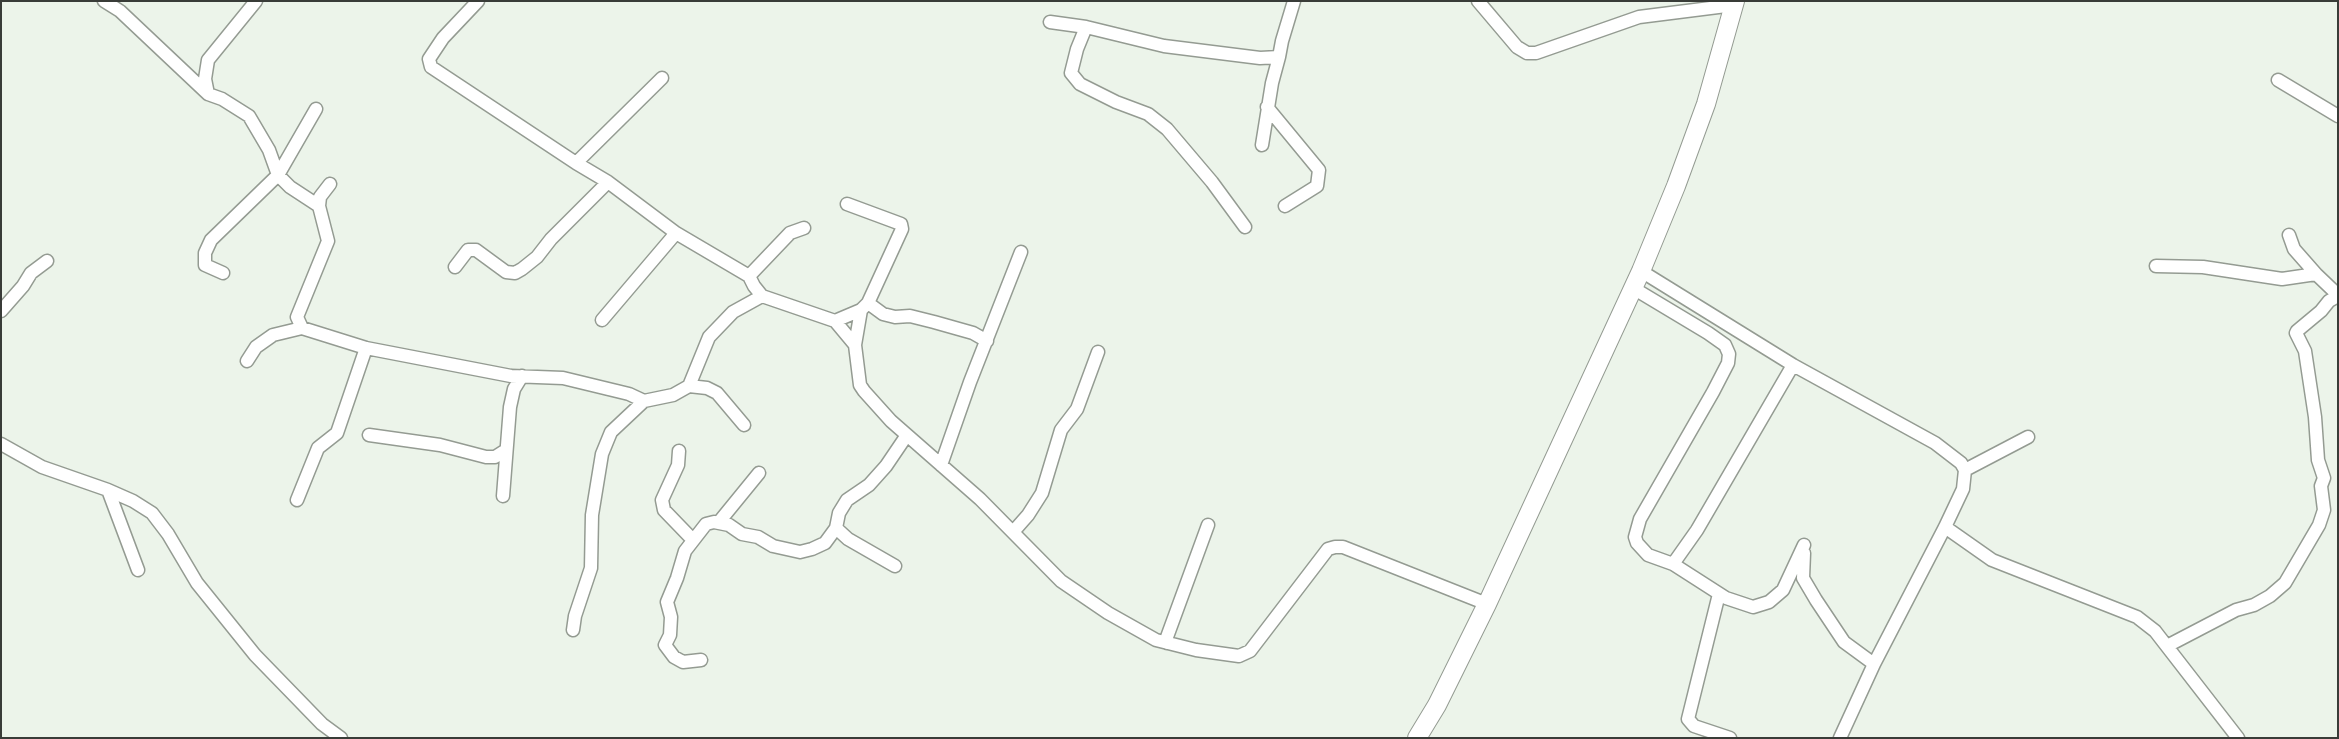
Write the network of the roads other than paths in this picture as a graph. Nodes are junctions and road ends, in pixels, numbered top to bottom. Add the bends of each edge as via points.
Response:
1 (104, 1) edge
2 (256, 1) edge
3 (478, 1) edge
4 (1294, 1) edge
5 (1478, 1) edge
6 (1735, 3) edge
7 (1050, 22) dead end
8 (1086, 26) junction
9 (1279, 57) junction
10 (662, 78) dead end
11 (2278, 80) dead end
12 (208, 94) junction
13 (1268, 107) junction
14 (316, 109) dead end
15 (2338, 116) edge
16 (1262, 145) dead end
17 (576, 163) junction
18 (278, 175) junction
19 (608, 182) junction
20 (330, 184) dead end
21 (847, 204) dead end
22 (319, 206) junction
23 (1286, 206) dead end
24 (1245, 227) dead end
25 (804, 228) dead end
26 (676, 233) junction
27 (2289, 235) dead end
28 (1021, 252) dead end
29 (47, 261) dead end
30 (2156, 266) dead end
31 (454, 267) dead end
32 (1641, 271) junction
33 (223, 273) dead end
34 (2316, 274) junction
35 (749, 276) junction
36 (1633, 288) junction
37 (2338, 295) edge
38 (762, 296) junction
39 (3, 304) edge
40 (865, 307) junction
41 (602, 320) dead end
42 (835, 322) junction
43 (302, 328) junction
44 (987, 341) junction
45 (855, 345) junction
46 (366, 348) junction
47 (1098, 352) dead end
48 (247, 361) dead end
49 (1794, 365) junction
50 (522, 376) junction
51 (689, 386) junction
52 (644, 402) junction
53 (744, 425) dead end
54 (370, 435) dead end
55 (907, 435) junction
56 (2028, 437) dead end
57 (1, 444) edge
58 (506, 450) junction
59 (679, 451) dead end
60 (941, 464) junction
61 (1965, 470) junction
62 (759, 473) dead end
63 (108, 490) junction
64 (502, 496) dead end
65 (296, 500) dead end
66 (719, 522) junction
67 (1208, 525) dead end
68 (1945, 527) junction
69 (836, 528) junction
70 (1013, 532) junction
71 (692, 539) junction
72 (1673, 564) junction
73 (895, 566) dead end
74 (138, 570) dead end
75 (1718, 594) junction
76 (1487, 604) junction
77 (573, 630) dead end
78 (1167, 643) junction
79 (2167, 646) junction
80 (701, 660) dead end
81 (1874, 664) junction
82 (341, 738) edge
83 (1417, 738) edge
84 (1730, 738) edge
85 (1840, 738) edge
86 (2238, 738) edge

1 - 12 street via 120,11
2 - 12 street via 208,60 205,79
3 - 17 street via 443,38 429,59 431,67
4 - 9 street
5 - 6 street via 1517,47 1527,53 1536,53 1639,17
6 - 32 highway via 1706,104
7 - 8 street
8 - 9 street via 1164,46 1260,58
8 - 24 street via 1071,73 1080,84 1148,114 1167,129
9 - 13 street
10 - 17 street
11 - 15 street
12 - 18 street via 249,116 269,150
13 - 16 street
13 - 23 street via 1319,170 1317,186
14 - 18 street
17 - 19 street
18 - 22 street
18 - 33 street via 211,240 206,265
19 - 26 street
19 - 31 street via 551,239 538,257 515,273 506,272 476,250 468,250
20 - 22 street via 320,197
21 - 40 street via 900,224 902,229
22 - 43 street via 328,241 297,317
25 - 35 street via 790,233
26 - 35 street
26 - 41 street
27 - 34 street via 2294,249
28 - 44 street
29 - 39 street via 31,273 23,286
30 - 34 street via 2203,267 2282,280
32 - 36 highway
32 - 49 street
34 - 37 street
35 - 38 street
36 - 72 street via 1708,333 1725,345 1729,354 1713,392 1637,526 1635,537 1642,550
36 - 76 highway
37 - 79 street via 2296,333 2305,351 2318,460 2324,478 2321,486 2324,510 2318,525 2285,583 2270,596
38 - 42 street
38 - 51 street via 733,312 709,337
40 - 42 street
40 - 44 street via 896,318 910,316 934,322 973,333
40 - 45 street
42 - 45 street
43 - 46 street
43 - 48 street via 273,335 256,347
44 - 60 street
45 - 55 street via 860,385
46 - 50 street
46 - 65 street via 337,433 318,448
47 - 70 street via 1077,409 1061,430 1042,494
49 - 61 street via 1935,443 1961,463
49 - 72 street via 1697,530
50 - 52 street via 563,378 629,394
50 - 58 street via 514,389
51 - 52 street via 673,395
51 - 53 street via 717,393
52 - 77 street via 611,432 602,454 592,515 591,568
54 - 58 street via 440,445 486,457 495,457
55 - 60 street
55 - 69 street via 869,485 847,500 839,513
56 - 61 street
57 - 63 street via 42,467
58 - 64 street
59 - 71 street via 678,465 662,500 664,510
60 - 70 street
61 - 68 street via 1963,489
62 - 66 street
63 - 74 street
63 - 82 street via 137,503 157,518 197,583 220,613 275,678
66 - 69 street via 773,546 800,552 825,543
66 - 71 street via 706,524
67 - 78 street
68 - 79 street via 1992,560 2137,617
68 - 81 street
69 - 73 street via 848,539
70 - 78 street via 1061,581 1108,613
71 - 80 street via 667,602 670,635 665,645 674,657 683,662
72 - 75 street
75 - 81 street via 1753,607 1768,602 1783,590 1804,545 1803,578 1844,642
75 - 84 street via 1688,719 1694,726
76 - 78 street via 1335,547 1328,549 1250,652 1239,656
76 - 83 highway
79 - 86 street
81 - 85 street

